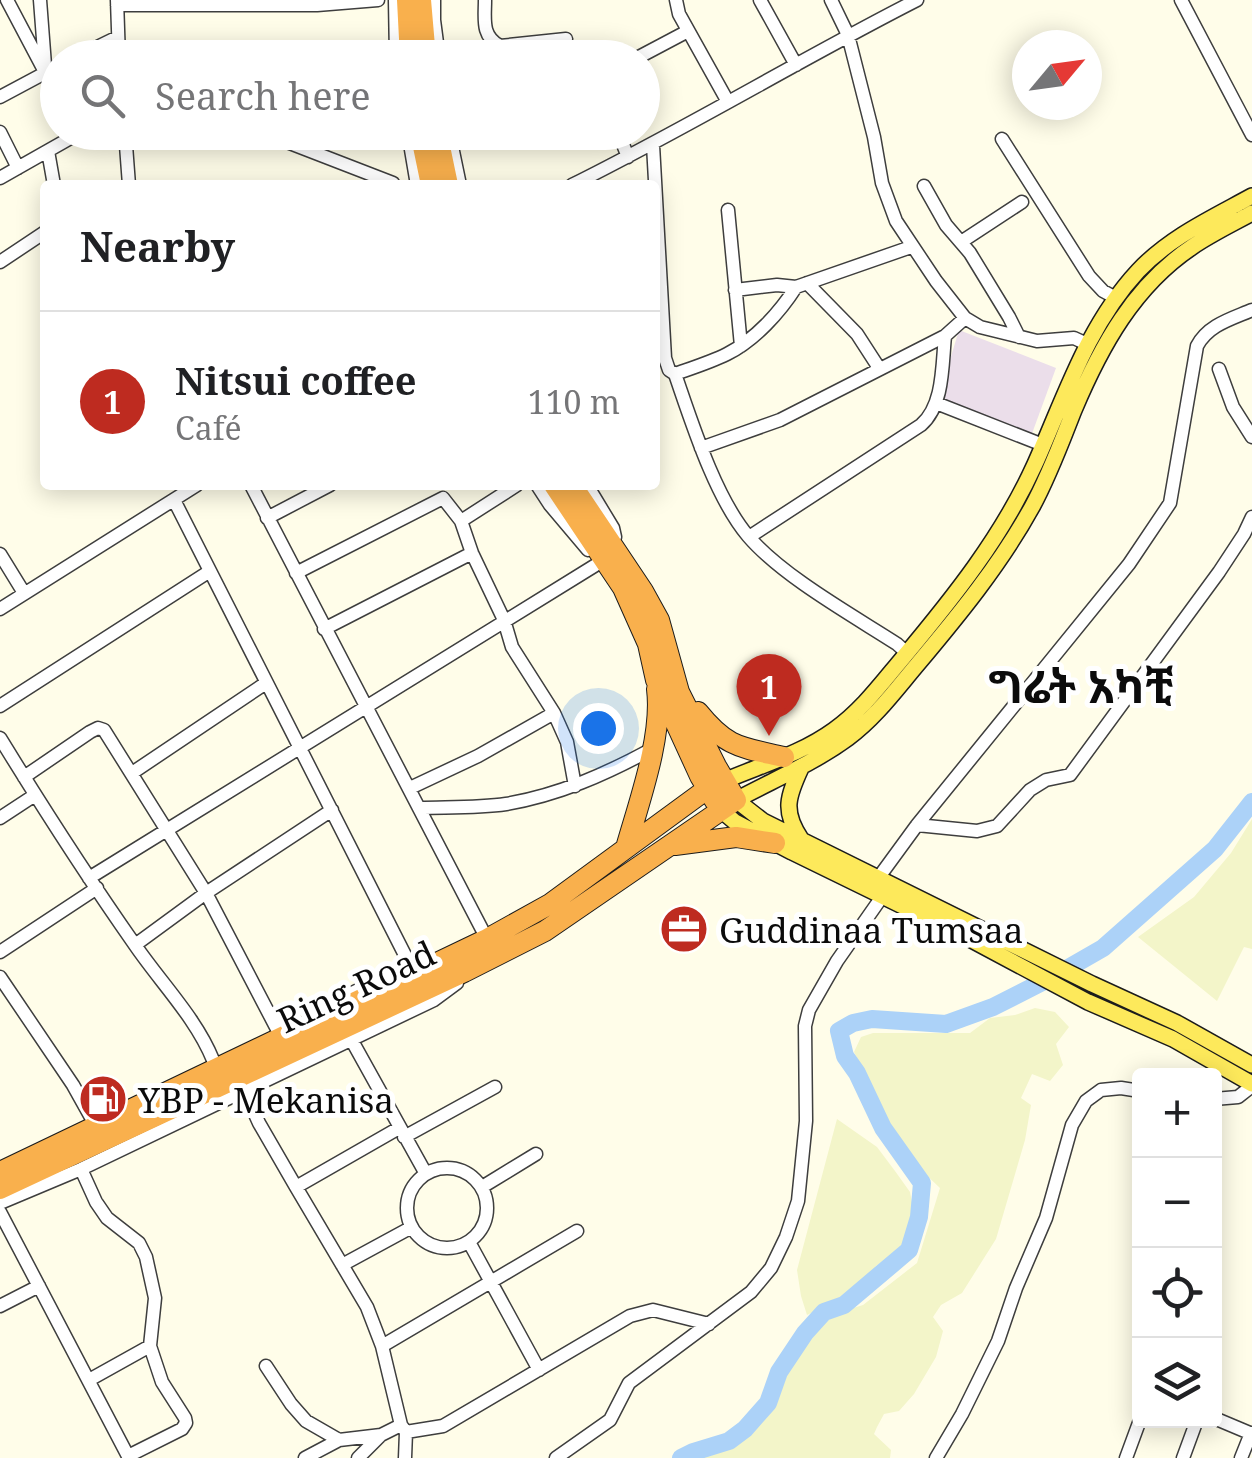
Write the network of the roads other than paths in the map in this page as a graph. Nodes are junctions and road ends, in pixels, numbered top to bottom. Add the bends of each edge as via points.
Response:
1 (8, 0) edge
2 (40, 0) edge
3 (378, 0) edge
4 (394, 0) edge
5 (408, 0) edge
6 (422, 0) edge
7 (434, 0) edge
8 (486, 0) edge
9 (676, 0) edge
10 (760, 0) edge
11 (830, 0) edge
12 (917, 0) edge
13 (1181, 0) edge
14 (117, 3) edge
15 (200, 3) edge
16 (240, 3) edge
17 (317, 3) edge
18 (688, 31) junction
19 (848, 35) junction
20 (118, 37) joint
21 (46, 40) edge
22 (112, 40) edge
23 (395, 40) edge
24 (409, 40) edge
25 (425, 40) edge
26 (437, 40) edge
27 (490, 40) edge
28 (660, 46) edge
29 (40, 51) edge
30 (796, 65) junction
31 (40, 75) edge
32 (0, 97) edge
33 (728, 102) junction
34 (0, 132) edge
35 (1252, 135) edge
36 (1002, 139) dead end
37 (660, 140) edge
38 (126, 150) edge
39 (306, 150) edge
40 (413, 150) edge
41 (421, 150) edge
42 (441, 150) edge
43 (453, 150) edge
44 (625, 150) edge
45 (641, 150) edge
46 (653, 150) edge
47 (48, 151) joint
48 (628, 157) junction
49 (18, 168) junction
50 (0, 178) edge
51 (53, 180) edge
52 (129, 180) edge
53 (380, 180) edge
54 (421, 180) edge
55 (422, 180) edge
56 (447, 180) edge
57 (459, 180) edge
58 (582, 180) edge
59 (655, 180) edge
60 (924, 186) dead end
61 (1252, 196) edge
62 (1022, 202) dead end
63 (728, 210) dead end
64 (1252, 214) edge
65 (40, 235) edge
66 (960, 242) junction
67 (911, 246) junction
68 (0, 262) edge
69 (660, 269) edge
70 (801, 285) junction
71 (735, 290) junction
72 (1116, 298) junction
73 (1252, 310) edge
74 (965, 318) junction
75 (945, 336) junction
76 (1019, 338) junction
77 (1087, 344) junction
78 (741, 346) junction
79 (879, 368) junction
80 (1219, 369) dead end
81 (675, 374) junction
82 (936, 403) junction
83 (1252, 437) edge
84 (1043, 446) junction
85 (702, 448) junction
86 (189, 490) edge
87 (253, 490) edge
88 (320, 490) edge
89 (509, 490) edge
90 (541, 490) edge
91 (558, 490) edge
92 (574, 490) edge
93 (590, 490) edge
94 (174, 500) junction
95 (1252, 517) edge
96 (267, 518) junction
97 (461, 521) junction
98 (749, 537) junction
99 (472, 553) junction
100 (0, 554) edge
101 (609, 561) junction
102 (210, 571) junction
103 (296, 573) junction
104 (24, 592) junction
105 (0, 609) edge
106 (504, 620) junction
107 (324, 629) junction
108 (907, 653) junction
109 (665, 676) junction
110 (266, 684) junction
111 (0, 706) edge
112 (365, 706) junction
113 (554, 713) junction
114 (0, 738) edge
115 (301, 747) junction
116 (652, 749) junction
117 (792, 762) junction
118 (132, 772) junction
119 (711, 776) junction
120 (24, 777) junction
121 (575, 786) junction
122 (410, 788) junction
123 (35, 795) junction
124 (729, 805) junction
125 (420, 808) junction
126 (332, 810) junction
127 (0, 818) edge
128 (917, 825) junction
129 (168, 830) junction
130 (804, 842) junction
131 (775, 843) junction
132 (626, 848) junction
133 (664, 848) junction
134 (93, 883) junction
135 (884, 886) junction
136 (206, 893) junction
137 (135, 946) junction
138 (1004, 948) junction
139 (480, 950) junction
140 (0, 952) edge
141 (408, 964) junction
142 (0, 976) edge
143 (276, 1029) junction
144 (351, 1039) junction
145 (212, 1060) junction
146 (1252, 1065) edge
147 (1252, 1085) edge
148 (495, 1086) dead end
149 (1132, 1089) edge
150 (245, 1092) junction
151 (1222, 1099) edge
152 (92, 1119) junction
153 (401, 1132) junction
154 (536, 1154) dead end
155 (0, 1163) edge
156 (81, 1169) junction
157 (0, 1172) edge
158 (426, 1174) junction
159 (296, 1187) junction
160 (482, 1187) junction
161 (0, 1189) edge
162 (0, 1204) edge
163 (0, 1212) edge
164 (412, 1227) junction
165 (577, 1231) dead end
166 (469, 1242) junction
167 (342, 1265) junction
168 (490, 1284) junction
169 (39, 1286) junction
170 (0, 1306) edge
171 (709, 1324) junction
172 (150, 1346) junction
173 (382, 1346) junction
174 (266, 1366) dead end
175 (538, 1370) junction
176 (88, 1380) junction
177 (1222, 1421) edge
178 (403, 1428) junction
179 (1137, 1428) edge
180 (1194, 1428) edge
181 (1252, 1434) edge
182 (382, 1435) junction
183 (339, 1440) junction
184 (129, 1457) edge
185 (304, 1458) edge
186 (358, 1458) edge
187 (406, 1458) edge
188 (556, 1458) edge
189 (936, 1458) edge
190 (1126, 1458) edge
191 (1182, 1458) edge
192 (1240, 1458) edge

1 - 29 street
2 - 21 street
3 - 17 street
4 - 23 street
5 - 24 highway
6 - 25 highway
7 - 26 street
8 - 27 street
9 - 18 street
10 - 30 street
11 - 19 street
12 - 19 street
13 - 35 street
14 - 15 street
14 - 20 street
15 - 16 street
16 - 17 street
18 - 28 street
18 - 33 street
19 - 30 street
19 - 67 street via 882,183
20 - 22 street
30 - 33 street
31 - 32 street
33 - 37 street
34 - 49 street
36 - 72 street via 1090,276
38 - 52 street
39 - 53 street
40 - 54 street
41 - 55 highway
42 - 56 highway
43 - 57 street
44 - 48 street
45 - 48 street
46 - 59 street
47 - 49 street
47 - 51 street
48 - 58 street
49 - 50 street
60 - 66 street
61 - 72 main road via 1174,240
62 - 66 street
63 - 71 street
64 - 117 main road via 1176,259 1130,306 1099,355 1033,505 979,588 873,716 846,740
65 - 68 street
66 - 76 street
67 - 70 street
67 - 74 street
69 - 81 street via 665,358
70 - 71 street
70 - 78 street
70 - 79 street via 857,334
71 - 78 street
72 - 77 main road
73 - 128 street via 1211,328 1197,346 1170,503 1130,564
74 - 75 street
74 - 76 street
75 - 79 street
75 - 82 street
76 - 77 street
77 - 84 main road
78 - 81 street
79 - 85 street via 780,420
80 - 83 street
81 - 85 street
82 - 84 street
82 - 98 street via 921,425
84 - 108 main road via 994,540
85 - 98 street
86 - 94 street
87 - 96 street
88 - 96 street
89 - 97 street
90 - 101 street via 574,534
91 - 101 highway
92 - 101 highway
93 - 101 street via 613,528
94 - 102 street
94 - 104 street
95 - 128 street via 1070,775 1030,790 997,826 977,831
96 - 103 street
97 - 99 street
97 - 103 street via 443,498
98 - 108 street
99 - 106 street
99 - 107 street
100 - 104 street
101 - 106 street
101 - 109 highway via 643,591 658,620
102 - 110 street
102 - 111 street
103 - 107 street
104 - 105 street
106 - 112 street
106 - 113 street via 512,646
107 - 112 street
108 - 117 main road via 864,704
109 - 116 highway
109 - 117 highway via 716,734
109 - 119 highway via 678,692
110 - 115 street
110 - 118 street
112 - 115 street
112 - 122 street
113 - 121 street via 568,742
113 - 122 street
114 - 120 street
115 - 126 street
115 - 129 street
116 - 121 street
116 - 132 highway
117 - 119 main road
117 - 124 main road
117 - 130 main road via 788,801
118 - 120 street via 98,728
118 - 129 street
119 - 124 highway
119 - 132 highway, Ring Road
120 - 123 street
121 - 125 street via 505,804
122 - 125 street
123 - 127 street
123 - 134 street
124 - 130 main road
124 - 131 main road via 735,822
124 - 133 highway, Ring Road
125 - 139 street
126 - 136 street
126 - 141 street
128 - 135 street
129 - 134 street
129 - 136 street
130 - 135 main road
131 - 133 highway via 736,837
131 - 135 main road
132 - 139 highway, Ring Road
133 - 139 highway, Ring Road via 544,931
134 - 137 street
134 - 140 street
135 - 138 main road
135 - 171 street via 809,1010 803,1161 786,1236 751,1292
136 - 137 street
136 - 143 street
137 - 145 street via 205,1040
138 - 146 main road via 1176,1023
138 - 147 main road via 1088,1002
139 - 141 street
139 - 144 street via 434,1000
139 - 157 highway, Ring Road
139 - 161 highway, Ring Road
141 - 143 street
142 - 152 street
143 - 145 street
144 - 150 street
144 - 153 street
145 - 152 street
147 - 151 street via 1238,1098
148 - 153 street
149 - 189 street via 1101,1090 1086,1100 1072,1125 1046,1218 998,1341
150 - 156 street
150 - 159 street
152 - 155 street
153 - 158 street
153 - 159 street
154 - 160 street
156 - 162 street
156 - 172 street via 107,1218 140,1243 146,1257 155,1298
158 - 160 street via 452,1169
158 - 164 street via 411,1191
159 - 167 street
160 - 166 street via 487,1212
163 - 169 street
164 - 166 street via 431,1245 457,1248
164 - 167 street
165 - 168 street
166 - 168 street
167 - 173 street
168 - 173 street
168 - 175 street
169 - 170 street
169 - 176 street
171 - 175 street via 653,1310 630,1316
171 - 188 street via 629,1383 610,1420
172 - 176 street
172 - 184 street via 186,1423
173 - 178 street
174 - 183 street via 306,1421
175 - 178 street via 444,1426
176 - 184 street
177 - 181 street
178 - 182 street
178 - 187 street
179 - 190 street
180 - 191 street
181 - 192 street
182 - 183 street
182 - 186 street
183 - 185 street

